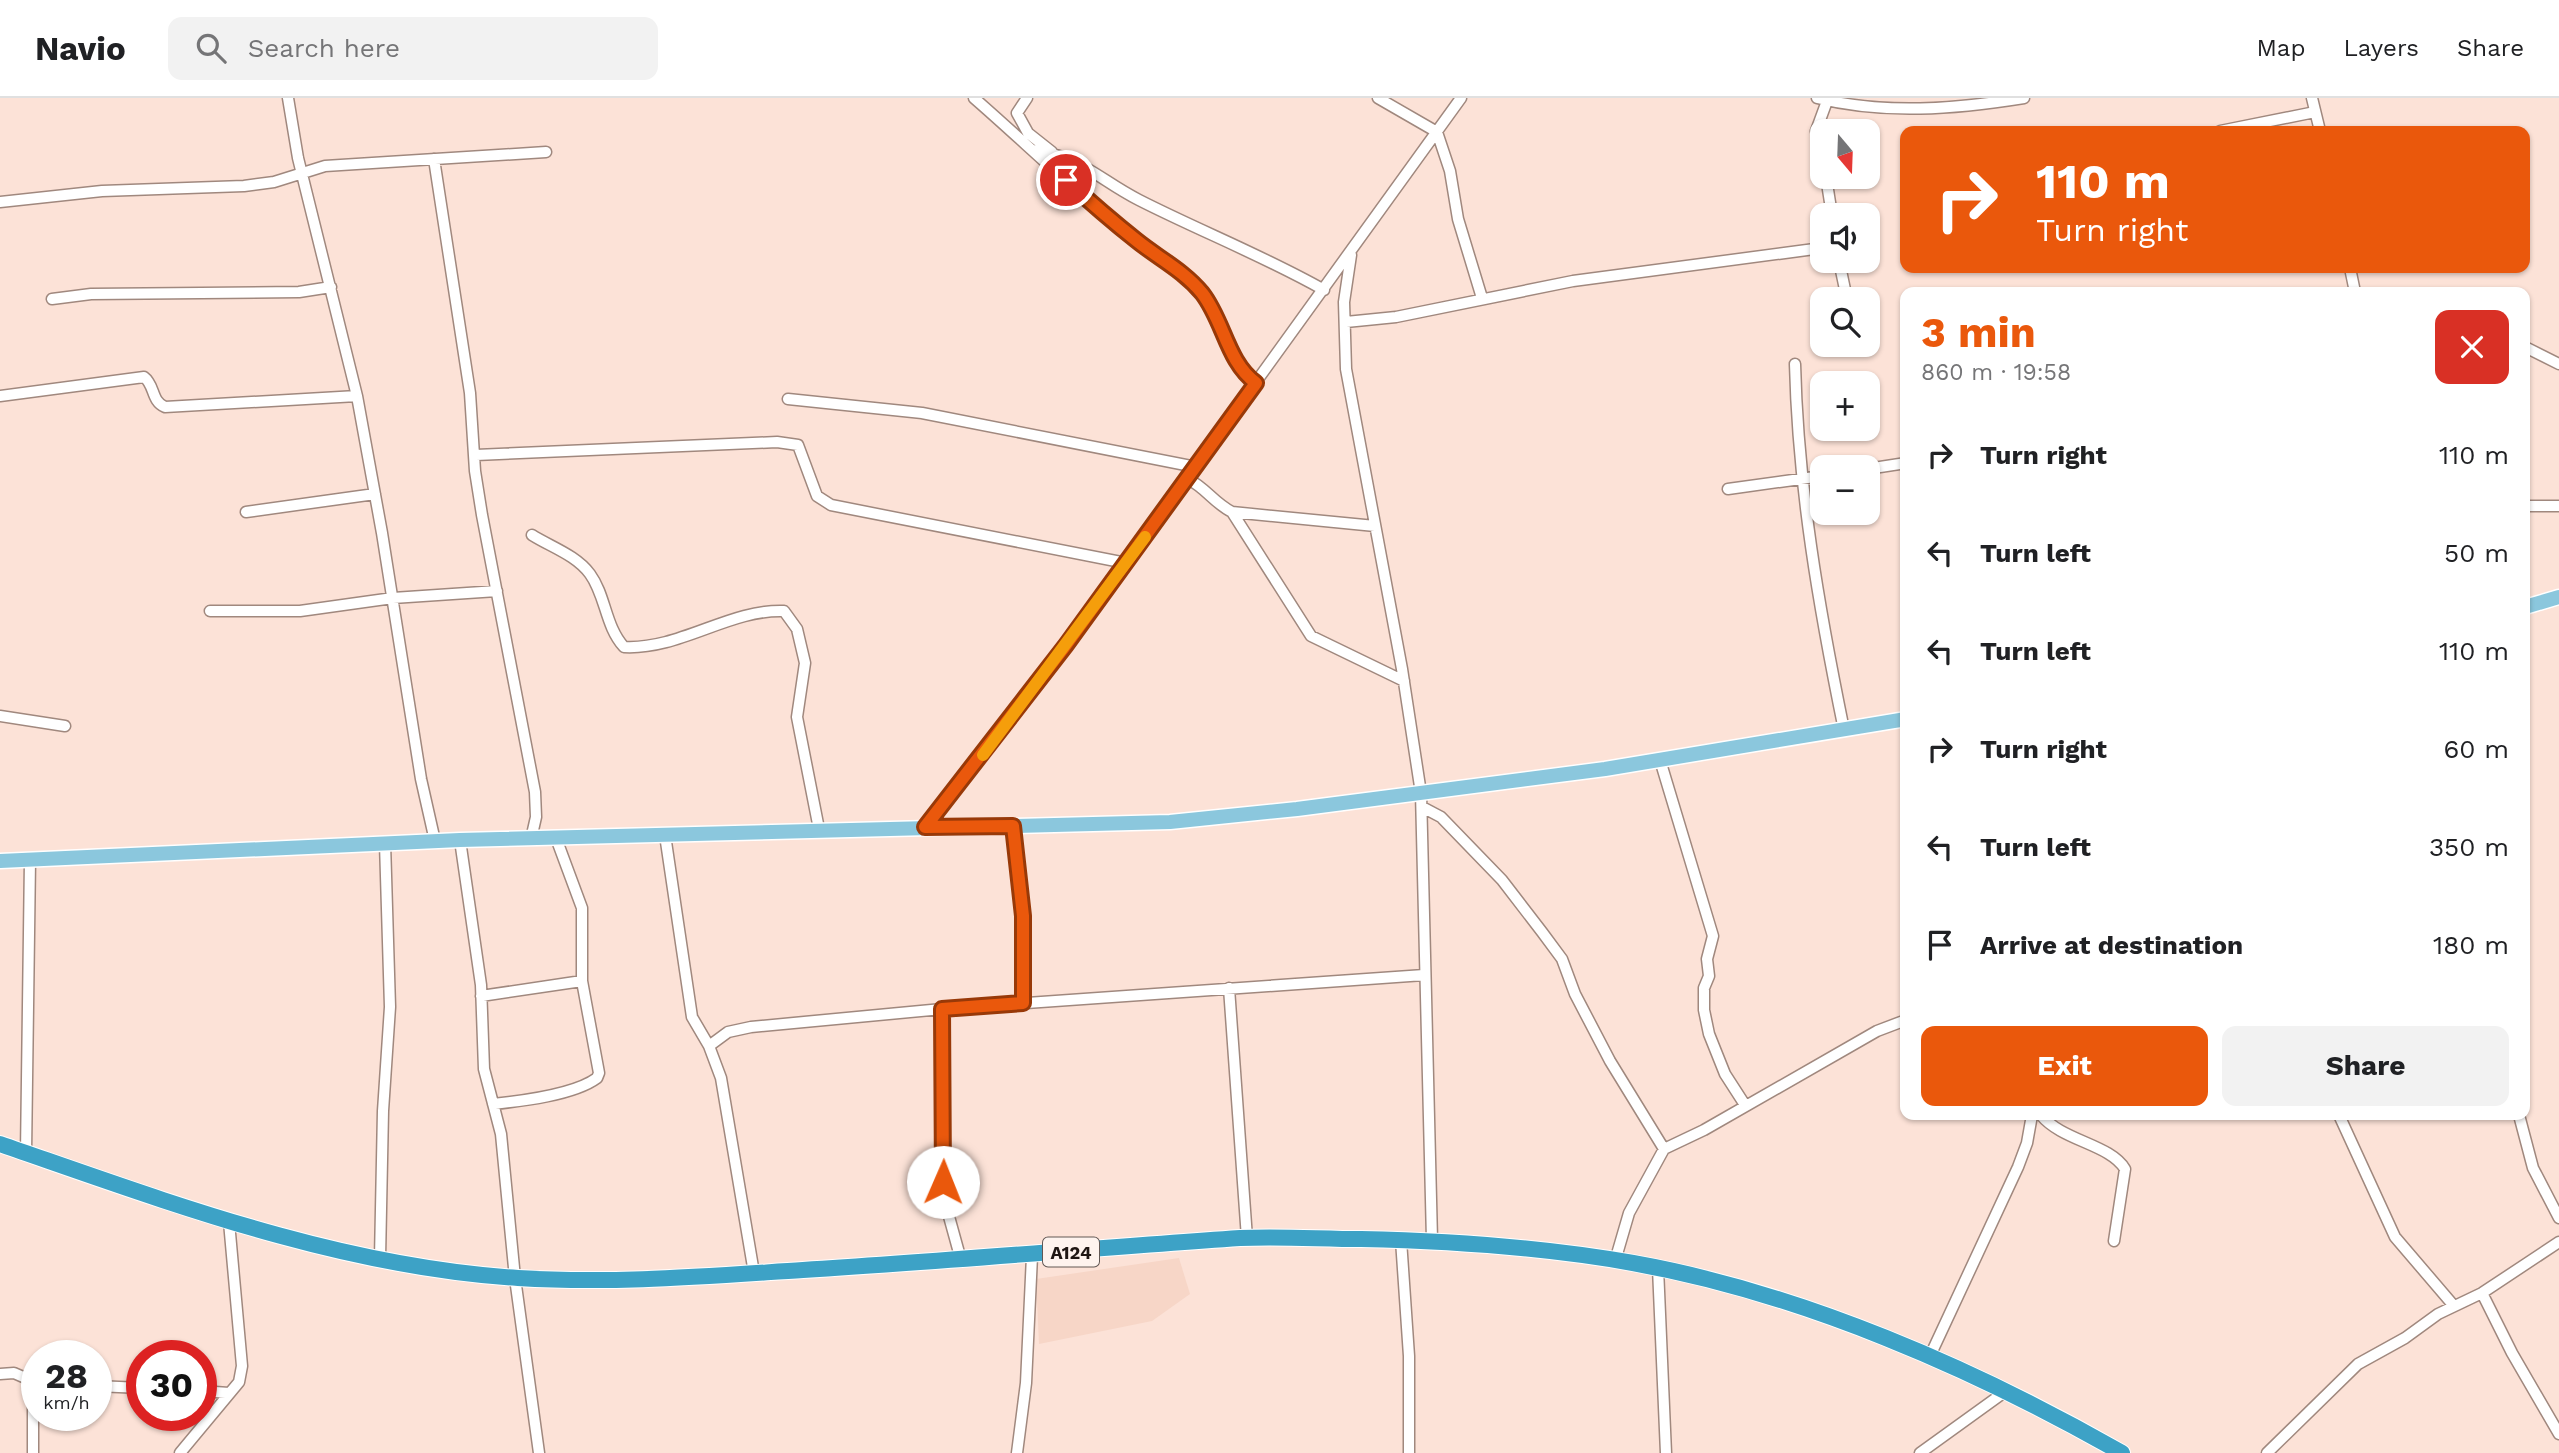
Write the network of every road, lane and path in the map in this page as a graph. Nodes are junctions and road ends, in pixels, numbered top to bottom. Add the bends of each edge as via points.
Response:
1 (288, 98) edge
2 (974, 98) edge
3 (1027, 98) edge
4 (1378, 98) edge
5 (1461, 98) edge
6 (2024, 98) edge
7 (2312, 98) edge
8 (1822, 99) edge
9 (2315, 112) junction
10 (1818, 119) edge
11 (2245, 126) edge
12 (2319, 126) edge
13 (1437, 132) junction
14 (1032, 150) junction
15 (545, 152) dead end
16 (1052, 152) junction
17 (434, 159) junction
18 (302, 173) junction
19 (0, 202) edge
20 (1810, 250) edge
21 (1351, 254) junction
22 (331, 287) junction
23 (1324, 290) junction
24 (1482, 298) junction
25 (52, 299) dead end
26 (1346, 322) junction
27 (2530, 350) edge
28 (1794, 364) dead end
29 (2559, 364) edge
30 (1256, 383) junction
31 (0, 396) edge
32 (357, 396) junction
33 (788, 399) dead end
34 (476, 455) junction
35 (1900, 464) edge
36 (1196, 467) junction
37 (1880, 468) edge
38 (1810, 478) edge
39 (1188, 479) junction
40 (1801, 479) junction
41 (1728, 489) dead end
42 (376, 495) junction
43 (2530, 506) edge
44 (2559, 506) edge
45 (246, 512) dead end
46 (1232, 512) junction
47 (1374, 526) junction
48 (531, 535) dead end
49 (1126, 563) junction
50 (497, 591) junction
51 (2559, 597) edge
52 (393, 598) junction
53 (2530, 606) edge
54 (210, 611) dead end
55 (1404, 681) junction
56 (0, 716) edge
57 (1900, 720) edge
58 (65, 726) dead end
59 (1844, 730) junction
60 (1660, 760) junction
61 (1421, 800) junction
62 (1013, 826) junction
63 (925, 827) junction
64 (819, 829) junction
65 (665, 835) junction
66 (556, 838) junction
67 (531, 839) junction
68 (460, 840) junction
69 (435, 841) junction
70 (384, 843) junction
71 (30, 860) junction
72 (0, 861) edge
73 (1424, 975) junction
74 (582, 981) junction
75 (1229, 988) junction
76 (481, 996) junction
77 (1023, 1003) junction
78 (942, 1009) junction
79 (1900, 1022) edge
80 (709, 1046) junction
81 (493, 1104) junction
82 (1745, 1105) junction
83 (2031, 1120) edge
84 (2046, 1120) edge
85 (2341, 1120) edge
86 (2520, 1120) edge
87 (0, 1144) edge
88 (1664, 1149) junction
89 (26, 1153) junction
90 (2559, 1218) edge
91 (229, 1222) junction
92 (1247, 1238) junction
93 (1401, 1240) junction
94 (1432, 1240) junction
95 (2114, 1241) dead end
96 (2559, 1242) edge
97 (1032, 1256) junction
98 (380, 1258) junction
99 (961, 1260) junction
100 (1615, 1261) junction
101 (1658, 1268) junction
102 (754, 1273) junction
103 (515, 1278) junction
104 (2482, 1293) junction
105 (2454, 1306) junction
106 (1930, 1356) junction
107 (0, 1374) edge
108 (21, 1376) edge
109 (2006, 1391) junction
110 (217, 1392) edge
111 (229, 1393) junction
112 (33, 1431) edge
113 (2559, 1434) edge
114 (33, 1453) edge
115 (180, 1453) edge
116 (539, 1453) edge
117 (1017, 1453) edge
118 (1409, 1453) edge
119 (1666, 1453) edge
120 (1920, 1453) edge
121 (2122, 1453) edge
122 (2267, 1453) edge

1 - 18 street
2 - 14 street
3 - 16 street via 1017,113 1019,121
4 - 13 street
5 - 13 street
6 - 8 street via 1920,110
7 - 9 street
8 - 10 street
9 - 11 street
9 - 12 street
13 - 21 street
13 - 24 street
14 - 16 street
14 - 30 street via 1201,291 1236,363
15 - 17 street
16 - 23 street via 1074,159 1135,198 1277,263
17 - 18 street via 325,166
17 - 34 street
18 - 19 street via 244,186 102,191
18 - 22 street
20 - 24 street via 1573,281
21 - 23 street
21 - 26 street via 1343,302
22 - 25 street via 299,292 91,294
22 - 32 street
23 - 30 street
24 - 26 street via 1396,317
26 - 47 street via 1346,369
27 - 29 street
28 - 40 street
30 - 36 street
31 - 32 street via 144,377 156,401 165,407
32 - 42 street
33 - 36 street via 922,413
34 - 49 street via 776,442 798,445 817,496 831,505
34 - 50 street
35 - 37 street
36 - 39 street
38 - 40 street
39 - 46 street via 1205,488 1215,504
39 - 49 street
40 - 41 street
40 - 59 street via 1817,596
42 - 45 street
42 - 52 street
43 - 44 street
46 - 47 street
46 - 55 street via 1311,636
47 - 55 street
48 - 64 street via 577,559 592,576 613,635 624,647 671,640 762,610 784,611 797,629 805,663 797,716
49 - 63 street
50 - 52 street
50 - 67 street via 535,792
51 - 53 main road
52 - 54 street via 300,611
52 - 69 street
55 - 61 street
56 - 58 street
57 - 59 main road
59 - 60 main road
60 - 61 main road
60 - 82 street via 1713,936 1704,994 1709,1034 1725,1074
61 - 62 main road via 1170,822
61 - 73 street
61 - 88 street via 1502,880 1555,950 1610,1061
62 - 63 main road
62 - 77 street via 1023,916
63 - 64 main road
64 - 65 main road
65 - 66 main road
65 - 80 street via 692,1017
66 - 67 main road
66 - 74 street via 582,908
67 - 68 main road
68 - 69 main road
68 - 76 street
69 - 70 main road
70 - 71 main road
70 - 98 street via 390,1007
71 - 72 main road
71 - 89 street
73 - 75 street
73 - 94 street
74 - 76 street
74 - 81 street via 597,1078 538,1098
75 - 77 street
75 - 92 street
76 - 81 street via 484,1069
77 - 78 street
78 - 80 street via 751,1027 729,1032
78 - 99 street via 943,1182
79 - 82 street
80 - 102 street via 720,1078
81 - 103 street
82 - 88 street
83 - 106 street via 2018,1167
84 - 95 street via 2125,1169
85 - 105 street via 2395,1237
86 - 90 street via 2533,1168
87 - 89 highway, A124
88 - 100 street via 1629,1213
89 - 91 highway, A124
91 - 98 highway, A124
91 - 111 street via 242,1366 239,1382
92 - 93 highway, A124
92 - 97 highway, A124
93 - 94 highway, A124
93 - 118 street via 1409,1356
94 - 100 highway, A124
96 - 104 street
97 - 99 highway, A124
97 - 117 street via 1026,1382
98 - 103 highway, A124
99 - 102 highway, A124
100 - 101 highway, A124
101 - 106 highway, A124 via 1799,1308
101 - 119 street
102 - 103 highway, A124 via 608,1282
103 - 116 street
104 - 105 street
104 - 113 street
105 - 122 street via 2358,1364
106 - 109 highway, A124
107 - 108 street
109 - 120 street
109 - 121 highway, A124
110 - 111 street
111 - 115 street
112 - 114 street

